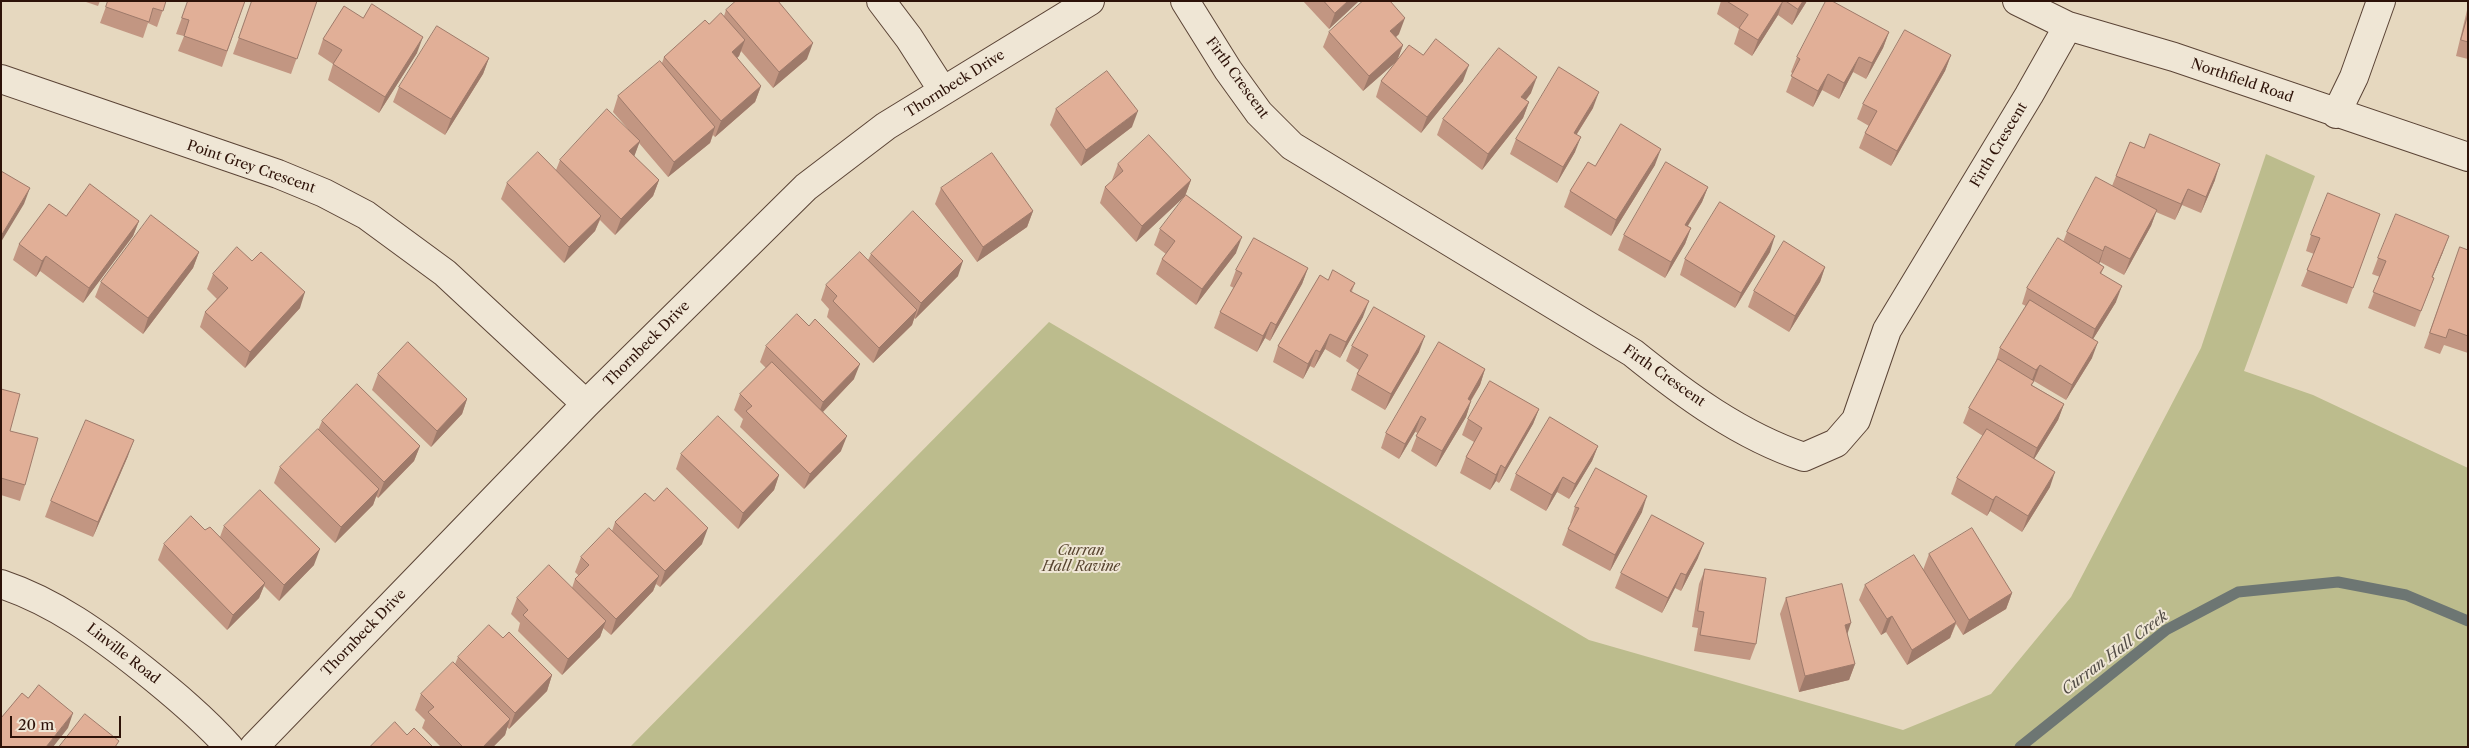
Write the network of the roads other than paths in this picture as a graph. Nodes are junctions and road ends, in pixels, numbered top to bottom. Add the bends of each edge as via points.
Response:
1 (881, 1) edge
2 (1090, 1) edge
3 (1185, 1) edge
4 (2017, 1) edge
5 (2380, 1) edge
6 (2068, 26) junction
7 (1, 79) edge
8 (943, 91) junction
9 (2336, 114) junction
10 (2468, 157) edge
11 (586, 404) junction
12 (1, 584) edge
13 (229, 747) edge
14 (254, 747) edge

1 - 8 street
2 - 8 street, Thornbeck Drive
3 - 6 street, Firth Crescent via 1259,113 1292,146 1634,353 1682,392 1773,446 1804,457 1836,443 1856,420 1886,330
4 - 6 street, Northfield Road
5 - 9 street via 2354,77
6 - 9 street, Northfield Road via 2174,57
7 - 11 street, Point Grey Crescent via 278,174 366,215 445,273
8 - 11 street, Thornbeck Drive via 886,126 806,187
9 - 10 street, Northfield Road
11 - 14 street, Thornbeck Drive
12 - 13 street, Linville Road via 77,619 194,710

